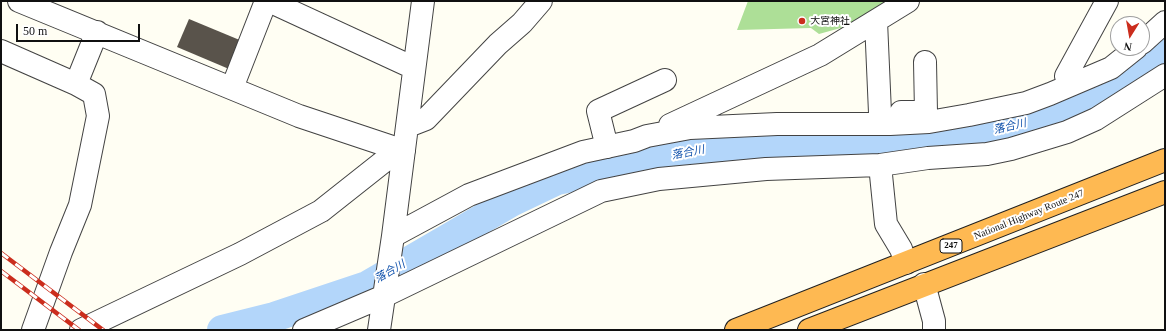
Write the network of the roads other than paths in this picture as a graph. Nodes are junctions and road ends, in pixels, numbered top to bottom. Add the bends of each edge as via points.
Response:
1 (19, 1) edge
2 (267, 1) edge
3 (423, 1) edge
4 (541, 1) edge
5 (908, 1) edge
6 (1107, 1) edge
7 (876, 21) junction
8 (1165, 22) edge
9 (97, 32) junction
10 (1150, 35) edge
11 (1, 51) edge
12 (1126, 56) edge
13 (925, 62) dead end
14 (414, 68) junction
15 (1165, 75) edge
16 (1066, 76) dead end
17 (665, 80) dead end
18 (76, 84) junction
19 (232, 88) junction
20 (880, 113) junction
21 (762, 125) junction
22 (408, 126) junction
23 (647, 136) junction
24 (606, 147) junction
25 (404, 151) junction
26 (1165, 160) edge
27 (880, 165) junction
28 (1165, 192) edge
29 (393, 236) junction
30 (906, 263) junction
31 (924, 284) junction
32 (385, 291) junction
33 (33, 330) edge
34 (81, 330) edge
35 (304, 330) edge
36 (379, 330) edge
37 (736, 330) edge
38 (809, 330) edge
39 (934, 330) edge

1 - 9 street
2 - 14 street
2 - 19 street
3 - 14 street
4 - 22 street via 426,119
5 - 7 street
6 - 16 street
7 - 20 street
7 - 23 street via 820,55
8 - 10 street
9 - 18 street
9 - 19 street
11 - 18 street
12 - 21 street via 1111,68 1050,94 997,110 930,122
13 - 20 street via 926,112
14 - 22 street
15 - 27 street via 1096,119 1067,132 987,154 928,158
17 - 24 street via 598,111
18 - 33 street via 94,94 98,116 80,205
19 - 25 street via 299,116
20 - 21 street via 774,119
21 - 23 street via 690,128
22 - 25 street
23 - 24 street
24 - 29 street via 583,152 469,195
25 - 29 street
25 - 34 street via 388,158 321,211 240,254
26 - 30 highway, National Highway Route 247 / 247
27 - 30 street via 886,224
27 - 32 street via 766,169 659,179 601,191
28 - 31 highway
29 - 32 street
30 - 37 highway, National Highway Route 247 / 247
31 - 38 highway
31 - 39 street
32 - 35 street
32 - 36 street

